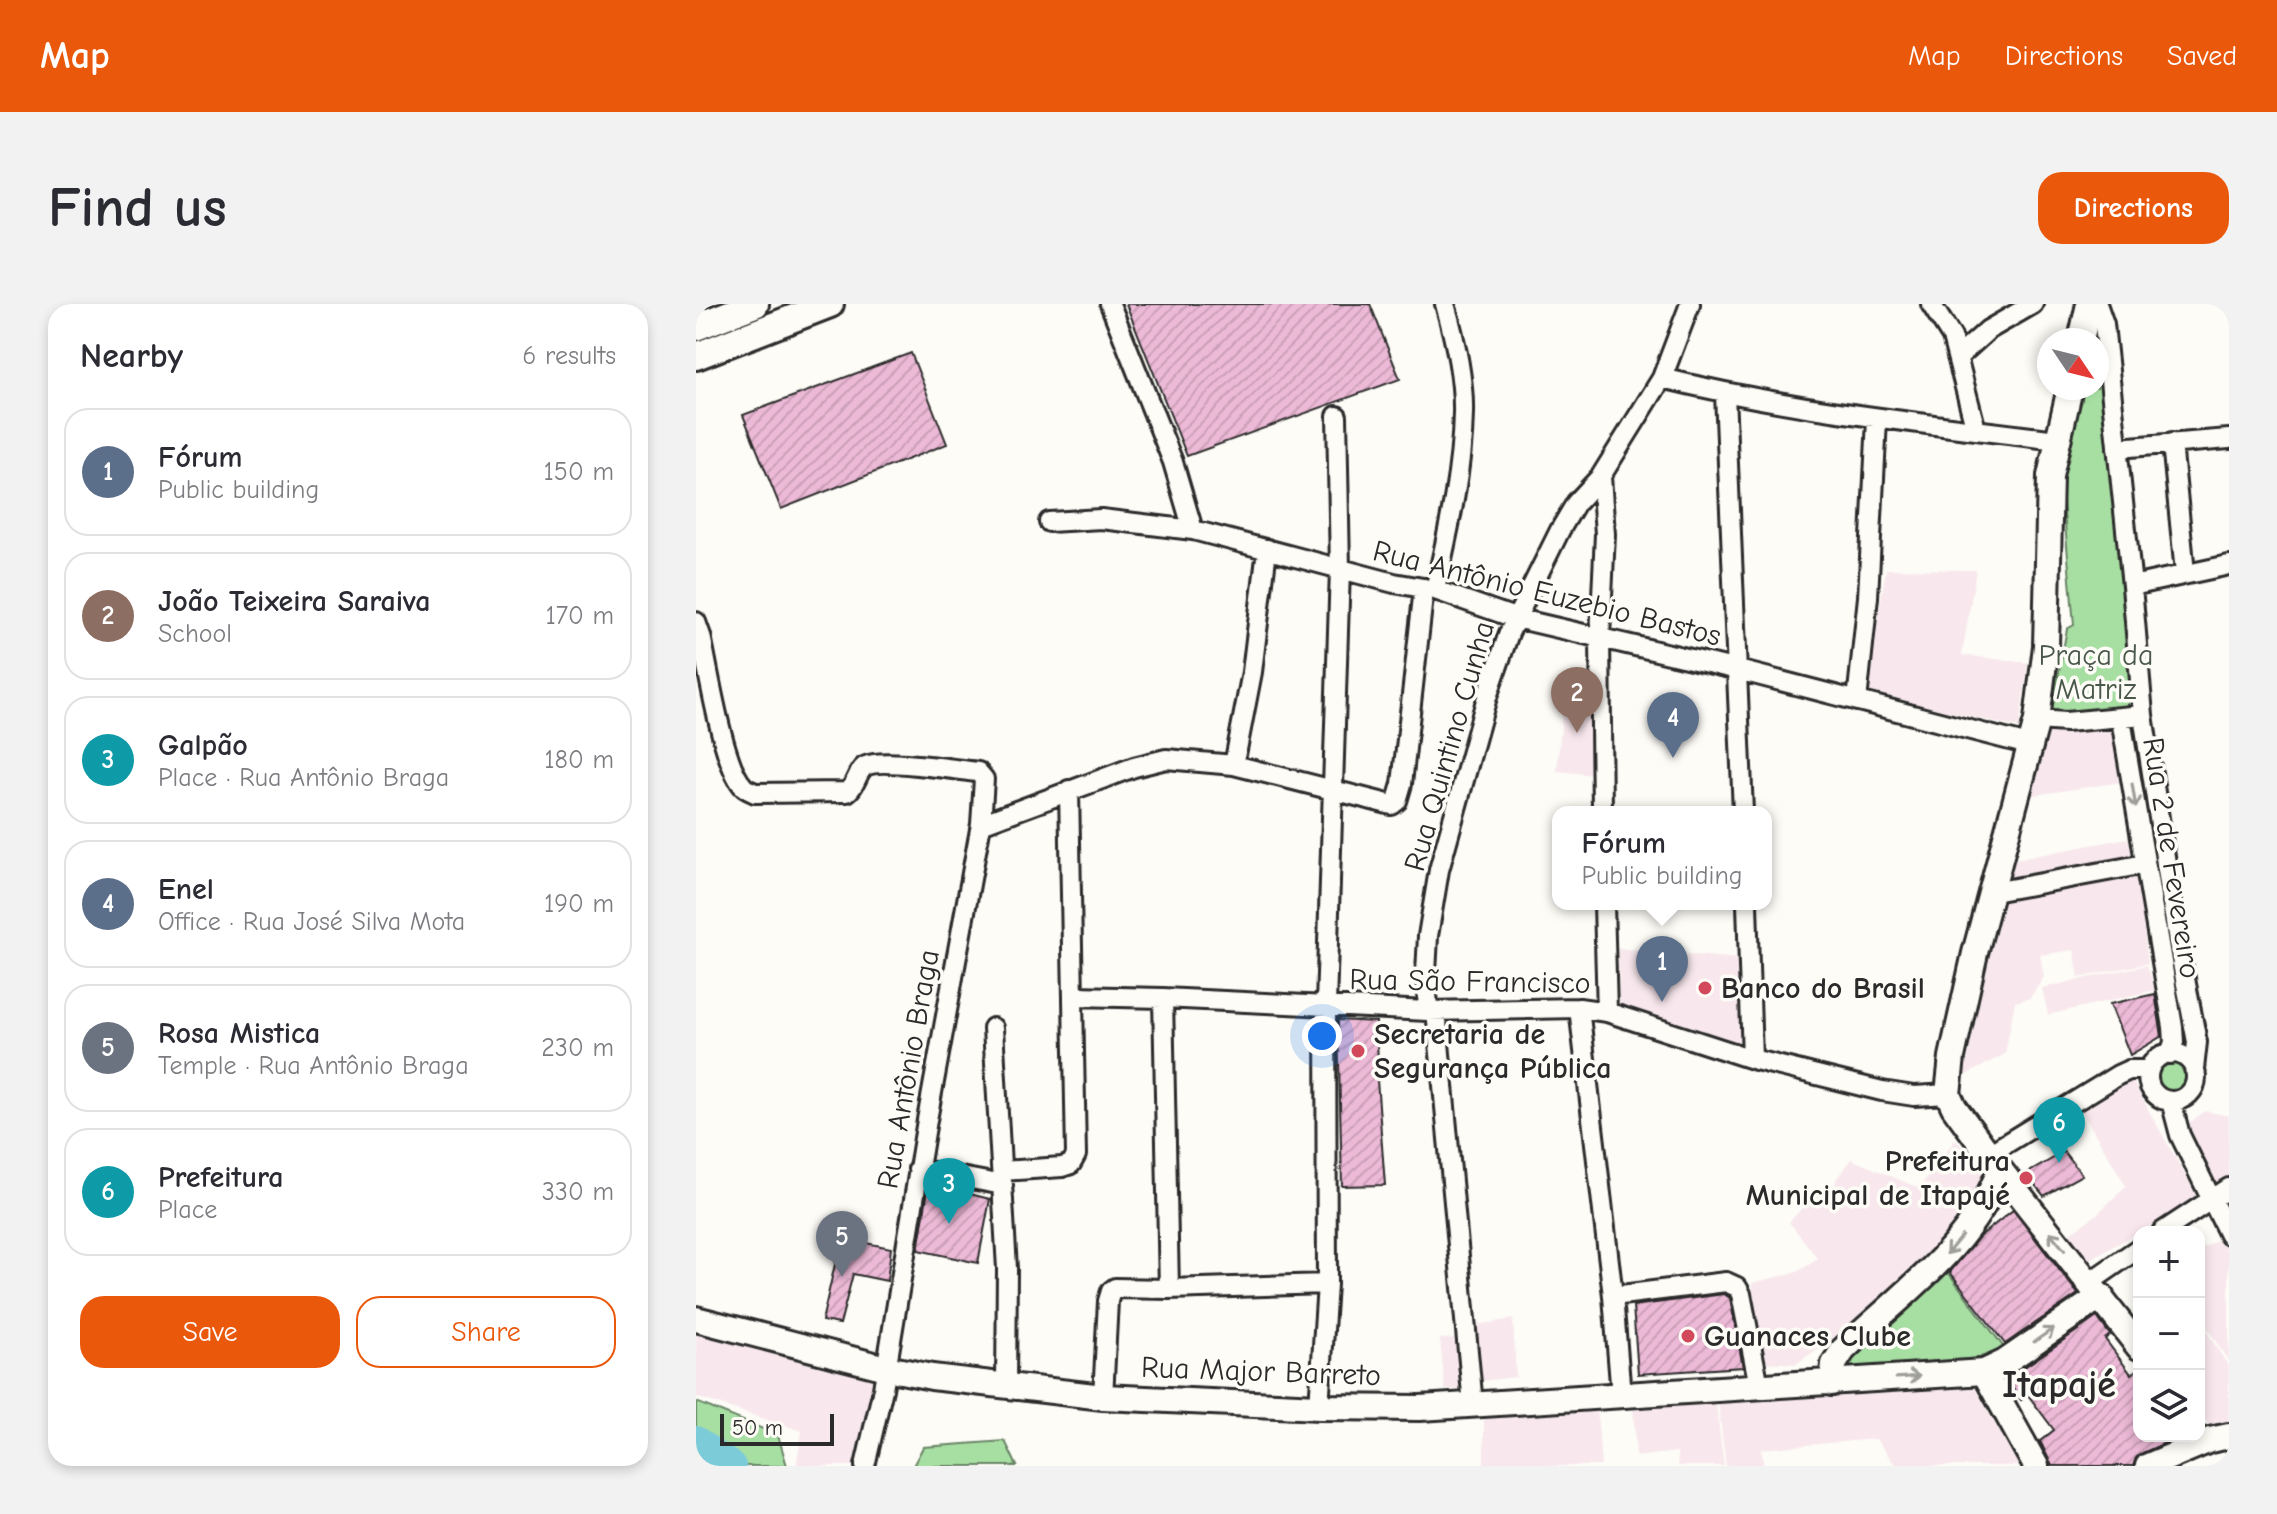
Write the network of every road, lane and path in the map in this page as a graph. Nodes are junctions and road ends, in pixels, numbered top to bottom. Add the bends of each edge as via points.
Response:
1 (755, 304) edge
2 (830, 304) edge
3 (1110, 304) edge
4 (1690, 304) edge
5 (1931, 304) edge
6 (2033, 304) edge
7 (2089, 304) edge
8 (2097, 304) edge
9 (1448, 305) edge
10 (726, 315) junction
11 (696, 327) edge
12 (2084, 328) edge
13 (702, 354) edge
14 (1958, 357) junction
15 (1662, 378) junction
16 (1725, 394) junction
17 (2067, 400) edge
18 (1337, 416) dead end
19 (1877, 419) junction
20 (1976, 430) junction
21 (2229, 439) edge
22 (2058, 440) junction
23 (2172, 443) junction
24 (2117, 448) junction
25 (1601, 476) junction
26 (1049, 522) dead end
27 (1193, 530) junction
28 (1267, 549) junction
29 (2229, 565) edge
30 (1340, 569) junction
31 (2185, 573) junction
32 (2132, 586) junction
33 (1430, 589) junction
34 (1515, 618) junction
35 (696, 622) edge
36 (1600, 637) junction
37 (1738, 670) junction
38 (1857, 701) junction
39 (2143, 715) junction
40 (2121, 719) junction
41 (2037, 720) junction
42 (2029, 745) junction
43 (1234, 765) junction
44 (1069, 790) junction
45 (1332, 791) junction
46 (1602, 806) edge
47 (1743, 806) edge
48 (981, 824) junction
49 (2145, 864) junction
50 (1993, 892) junction
51 (1604, 910) edge
52 (1747, 910) edge
53 (1074, 996) junction
54 (1163, 998) junction
55 (1326, 1005) junction
56 (1579, 1008) junction
57 (1432, 1011) junction
58 (1607, 1012) junction
59 (993, 1028) dead end
60 (2170, 1054) junction
61 (1752, 1059) junction
62 (2194, 1069) junction
63 (2149, 1070) junction
64 (1948, 1094) junction
65 (2171, 1101) junction
66 (1994, 1162) junction
67 (918, 1169) junction
68 (1002, 1178) junction
69 (2229, 1188) edge
70 (2210, 1199) junction
71 (2171, 1226) edge
72 (2229, 1235) edge
73 (2133, 1254) edge
74 (1327, 1284) junction
75 (1169, 1289) junction
76 (2096, 1289) junction
77 (1613, 1296) junction
78 (696, 1319) edge
79 (2133, 1339) edge
80 (886, 1368) junction
81 (1984, 1372) junction
82 (1832, 1383) junction
83 (1006, 1386) junction
84 (1759, 1386) junction
85 (1621, 1396) junction
86 (1103, 1397) junction
87 (1473, 1405) junction
88 (1319, 1407) junction
89 (2213, 1434) edge
90 (865, 1466) edge
91 (2036, 1466) edge
92 (2148, 1466) edge

1 - 10 highway
2 - 13 highway
3 - 27 street via 1173,462
4 - 15 street, Rua Quintino Cunha
5 - 14 street
6 - 14 street via 1988,330
7 - 12 main road
8 - 24 street, Rua 2 de Fevereiro via 2104,324
9 - 33 street via 1463,413 1454,494
10 - 11 highway
10 - 13 highway
14 - 20 street
15 - 16 street
15 - 25 street, Rua Quintino Cunha
16 - 19 street
16 - 37 street
17 - 22 main road
18 - 30 street
19 - 20 street
19 - 38 street
20 - 22 street
21 - 23 street
22 - 41 main road via 2050,476 2046,646
23 - 24 street
23 - 31 street
24 - 32 street, Rua 2 de Fevereiro
25 - 34 street, Rua Quintino Cunha via 1576,503
25 - 36 street via 1605,534
26 - 27 street, Rua Antônio Euzebio Bastos via 1101,519
27 - 28 street, Rua Antônio Euzebio Bastos
28 - 30 street, Rua Antônio Euzebio Bastos
28 - 43 street
29 - 31 street
30 - 33 street, Rua Antônio Euzebio Bastos
30 - 45 street
31 - 32 street
32 - 39 street, Rua 2 de Fevereiro
33 - 34 street, Rua Antônio Euzebio Bastos
33 - 45 street via 1397,801 1385,804
34 - 36 street, Rua Antônio Euzebio Bastos
34 - 57 street, Rua Quintino Cunha via 1439,870 1426,973
35 - 48 street, Rua Antônio Braga via 724,741 745,788 755,793 847,792 871,763 978,772 985,785
36 - 37 street, Rua Antônio Euzebio Bastos
36 - 46 street
37 - 38 street, Rua Antônio Euzebio Bastos
37 - 47 street
38 - 42 street, Rua Antônio Euzebio Bastos
39 - 40 street
39 - 62 street, Rua 2 de Fevereiro via 2197,1042
40 - 41 street
40 -> 49 street, Rua 2 de Fevereiro
41 - 42 main road
42 - 50 main road
43 - 44 street via 1166,759
43 - 45 street
44 - 48 street
44 - 53 street
45 - 55 street
48 - 67 street, Rua Antônio Braga
49 - 50 street
49 - 60 street, Rua 2 de Fevereiro via 2173,1027
50 - 64 main road via 1965,997
51 - 58 street
52 - 61 street
53 - 54 street, Rua São Francisco
53 - 68 street via 1074,1160
54 - 55 street, Rua São Francisco
54 - 75 street
55 - 57 street, Rua São Francisco
55 - 74 street
56 - 57 street, Rua São Francisco
56 - 58 street, Rua São Francisco
56 - 77 street
57 - 87 street, Rua Quintino Cunha
58 - 61 street, Rua São Francisco
59 - 68 street
60 - 62 street via 2185,1057
60 - 63 street
61 - 64 street, Rua São Francisco via 1882,1091
62 - 65 street via 2191,1091
63 - 65 street via 2152,1090
63 - 66 street via 2118,1075
64 - 66 main road
65 - 70 street via 2180,1135
76 -> 66 main road
66 -> 82 main road via 1982,1211 1932,1271 1843,1350 1834,1364
67 - 68 street
67 - 80 street, Rua Antônio Braga
68 - 83 street
69 - 70 street
70 - 71 street
70 - 72 street
73 - 76 street
74 - 75 street
74 - 88 street
75 - 86 street via 1111,1291
76 - 79 main road
81 -> 76 main road via 2005,1362
77 - 84 street via 1726,1282 1737,1287
77 - 85 street
78 - 80 main road, Rua Major Barreto
80 - 83 main road, Rua Major Barreto
80 - 90 street, Rua Antônio Braga
82 -> 81 main road, Rua Major Barreto
81 - 91 main road
82 - 84 main road, Rua Major Barreto
83 - 86 main road, Rua Major Barreto
84 - 85 main road, Rua Major Barreto
85 - 87 main road, Rua Major Barreto
86 - 88 main road, Rua Major Barreto
87 - 88 main road, Rua Major Barreto
89 - 92 main road

